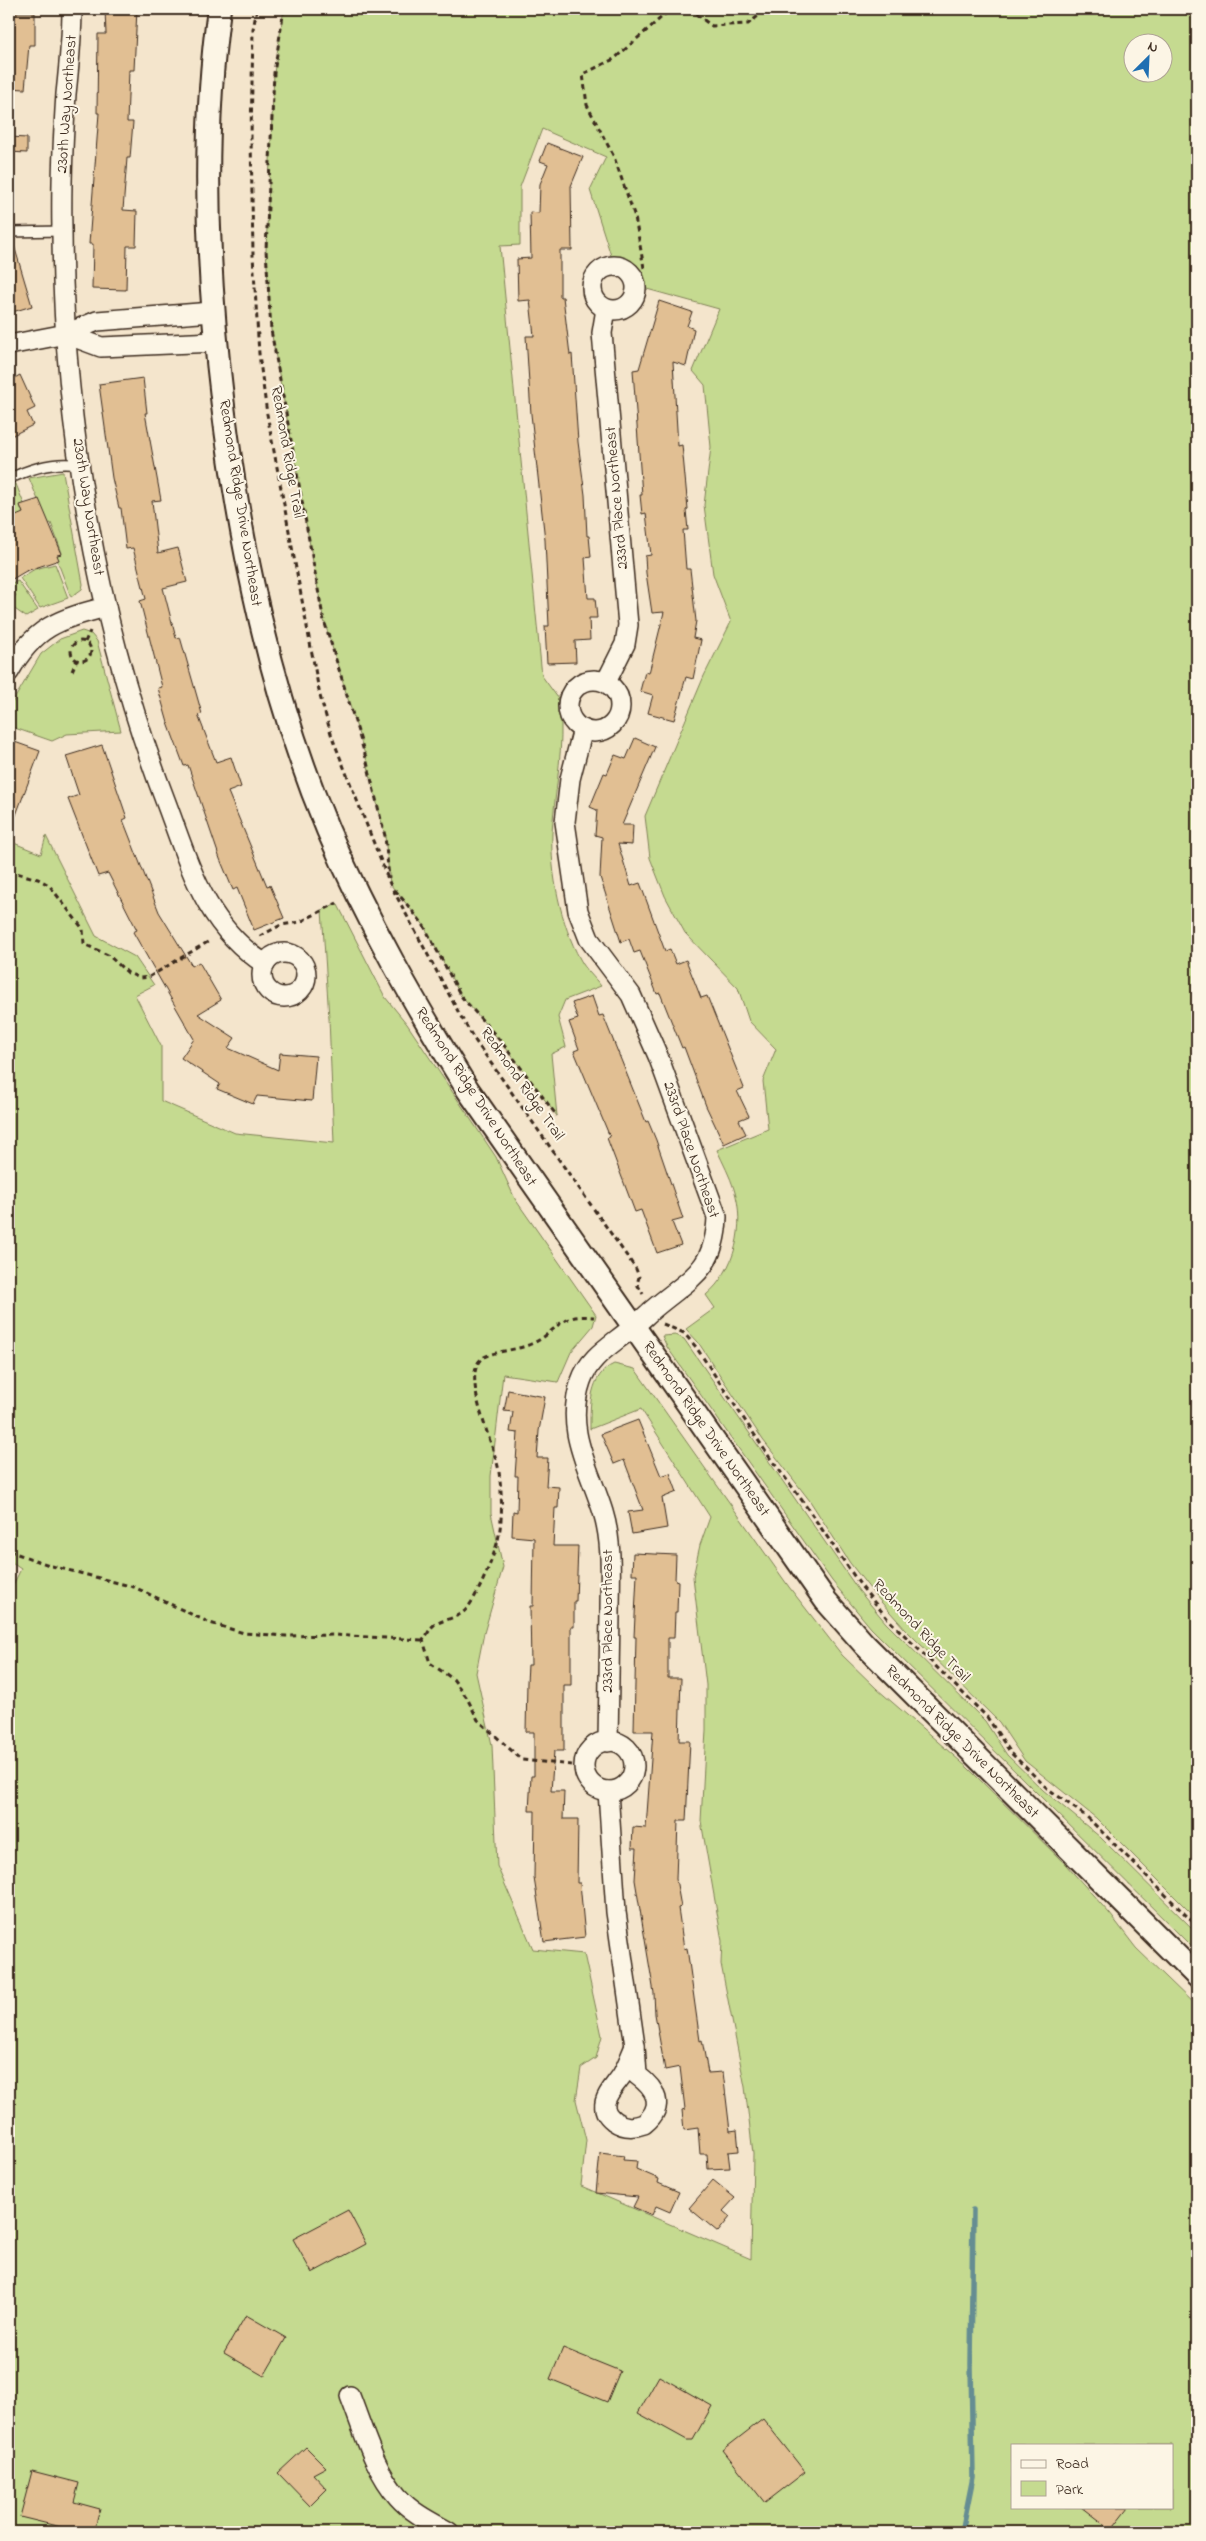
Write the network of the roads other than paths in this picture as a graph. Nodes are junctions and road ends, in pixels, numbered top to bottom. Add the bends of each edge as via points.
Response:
1 (72, 9) edge
2 (219, 9) edge
3 (62, 230) junction
4 (9, 232) edge
5 (606, 309) dead end
6 (212, 312) junction
7 (66, 334) junction
8 (215, 342) junction
9 (9, 345) edge
10 (79, 465) junction
11 (9, 479) edge
12 (106, 607) junction
13 (9, 672) edge
14 (606, 682) junction
15 (583, 729) junction
16 (264, 964) dead end
17 (635, 1327) junction
18 (608, 1742) junction
19 (608, 1791) junction
20 (1197, 1976) edge
21 (635, 2046) dead end
22 (350, 2396) dead end
23 (449, 2532) edge

1 - 3 street, 230th Way Northeast
2 - 6 street, Redmond Ridge Drive Northeast via 209,140
3 - 4 lane
3 - 7 street, 230th Way Northeast
5 - 14 street, 233rd Place Northeast via 602,333 628,625 625,644
6 - 7 street via 97,320
6 - 8 street, Redmond Ridge Drive Northeast
7 - 8 street via 101,347
7 - 9 street
7 - 10 street, 230th Way Northeast
8 - 17 street, Redmond Ridge Drive Northeast via 231,470 259,618 277,686 328,828 358,896 419,1013 479,1106
10 - 11 lane via 48,465
10 - 12 street, 230th Way Northeast
12 - 13 street via 75,614 42,630 28,643
12 - 16 street, 230th Way Northeast via 156,779 193,875 218,923
14 - 15 street via 618,696 619,713 609,728 600,731
14 - 15 street via 584,682 570,694 568,710 571,718
15 - 17 street, 233rd Place Northeast via 570,779 565,822 578,911 589,939 631,996 658,1056 718,1217 711,1254 694,1277
17 - 18 street, 233rd Place Northeast via 588,1364 580,1382 574,1414 577,1440 604,1514 607,1540 610,1574
17 - 20 street, Redmond Ridge Drive Northeast via 826,1601 864,1645
18 - 19 street via 600,1743 588,1753 584,1768 590,1783
18 - 19 street via 624,1747 630,1753 634,1769 626,1784
19 - 21 street via 616,1912
22 - 23 street via 377,2463 398,2497 422,2517

